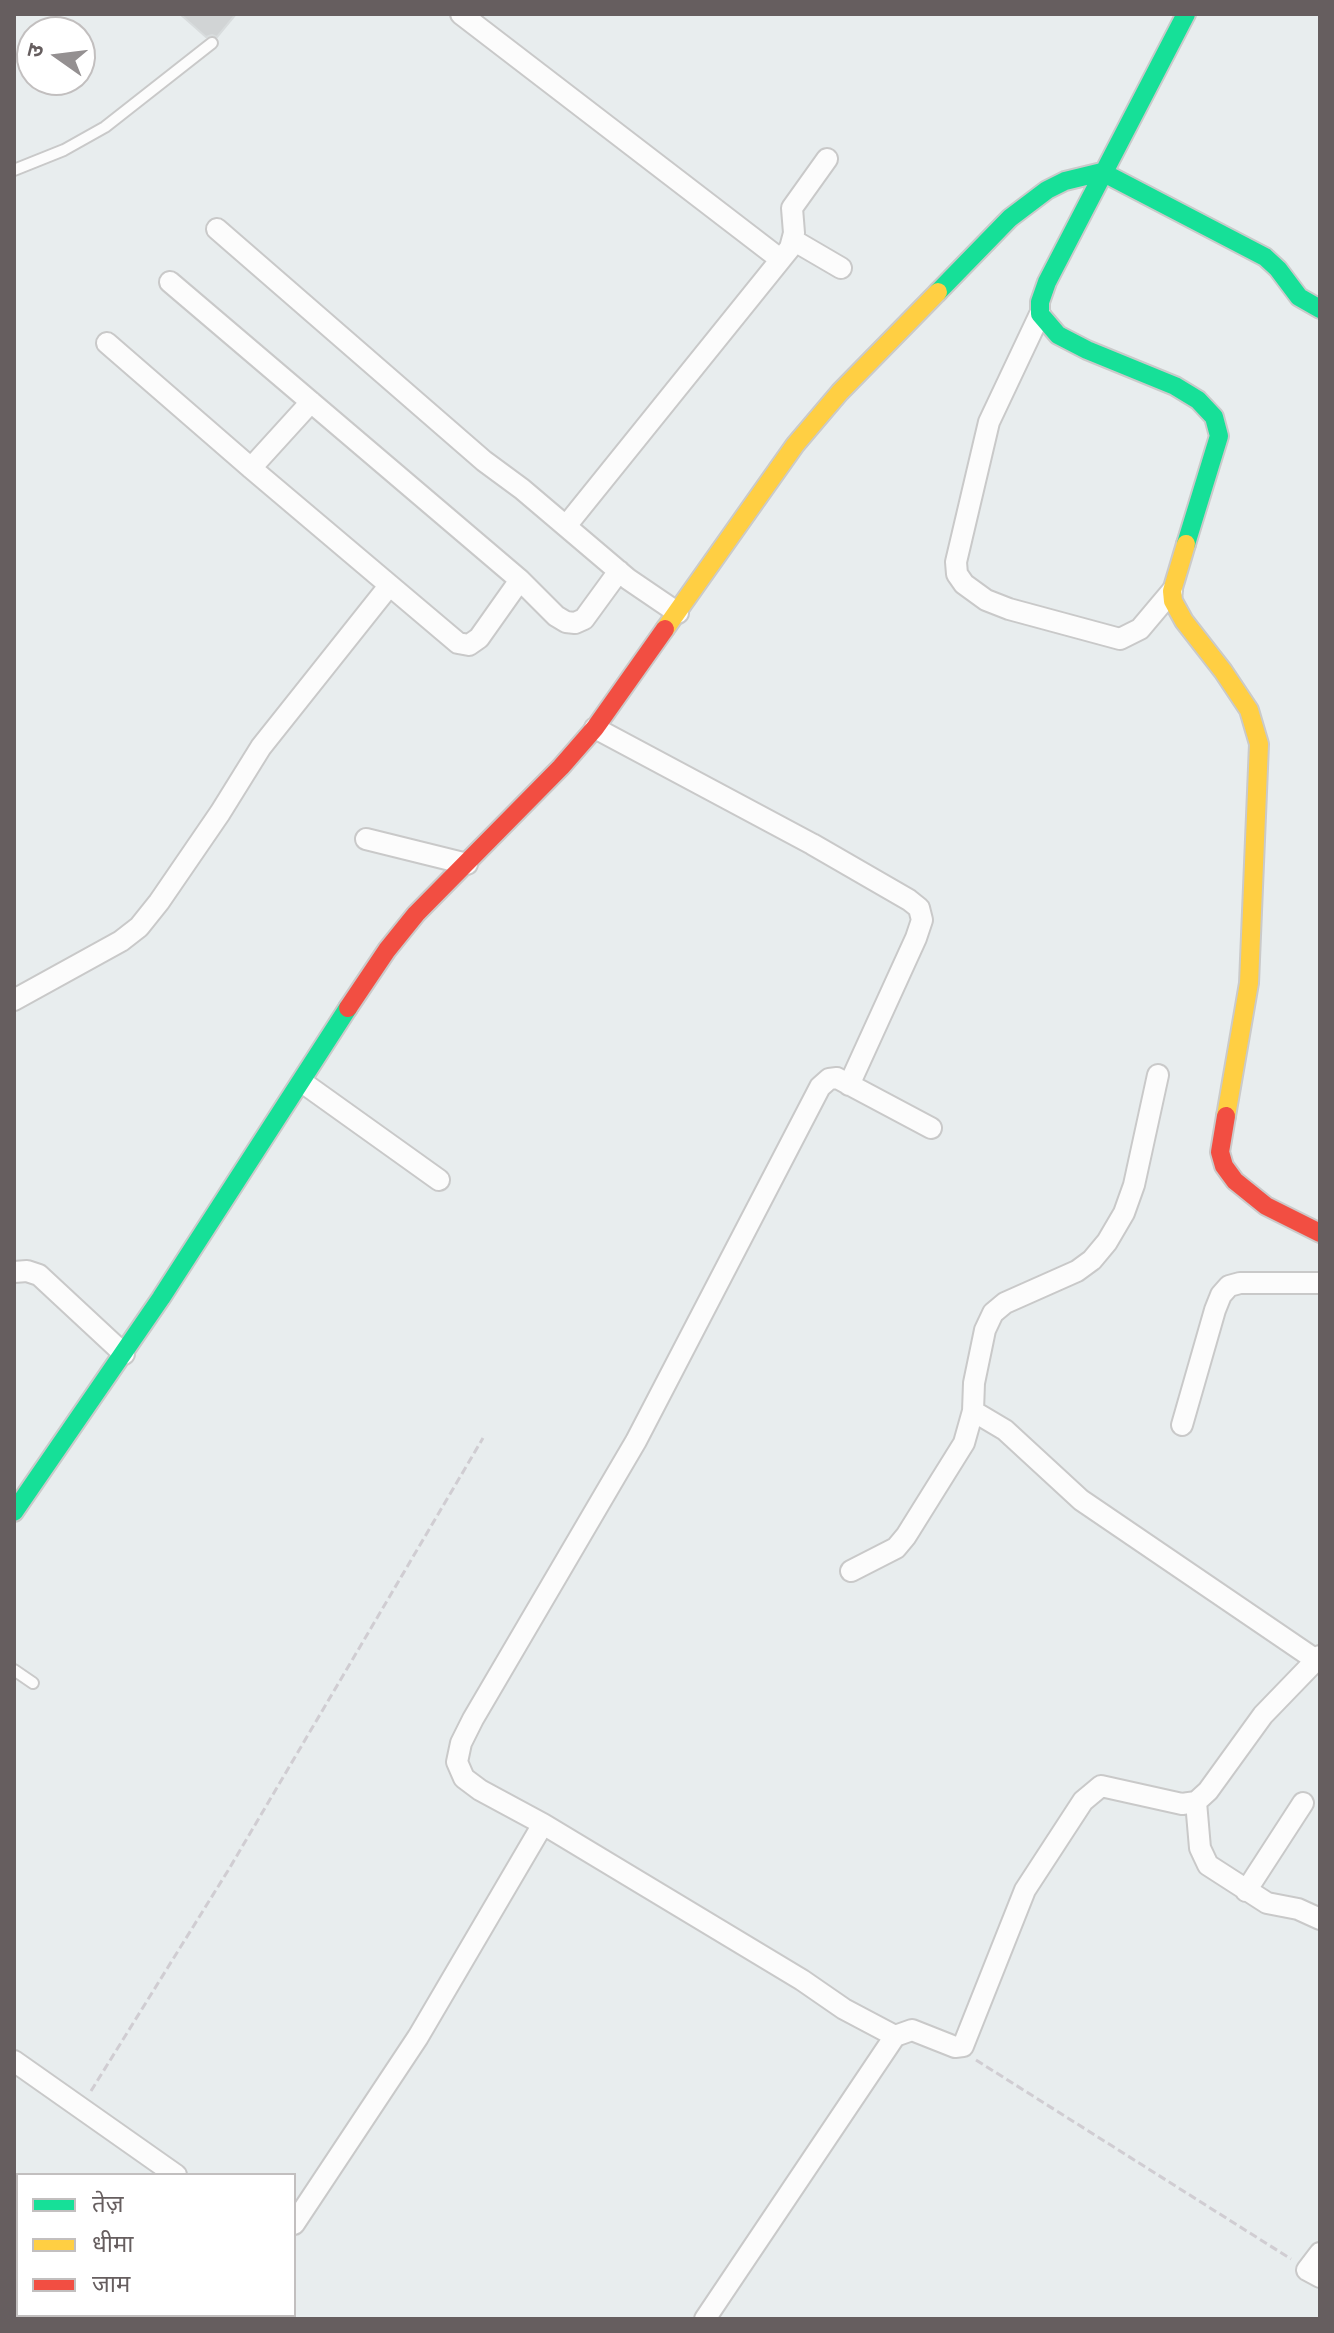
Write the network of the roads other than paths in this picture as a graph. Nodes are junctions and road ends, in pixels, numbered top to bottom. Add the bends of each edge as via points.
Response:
1 (461, 14) edge
2 (1186, 14) edge
3 (212, 43) dead end
4 (827, 159) dead end
5 (14, 170) edge
6 (1102, 172) junction
7 (217, 229) dead end
8 (793, 240) junction
9 (780, 259) junction
10 (841, 268) dead end
11 (170, 282) dead end
12 (1320, 309) edge
13 (1040, 314) junction
14 (107, 343) dead end
15 (311, 402) junction
16 (251, 468) junction
17 (566, 526) junction
18 (619, 571) junction
19 (520, 580) junction
20 (389, 586) junction
21 (1172, 591) junction
22 (678, 613) junction
23 (595, 728) junction
24 (366, 839) dead end
25 (467, 864) junction
26 (14, 1000) edge
27 (1158, 1075) dead end
28 (302, 1082) junction
29 (849, 1085) junction
30 (931, 1128) dead end
31 (439, 1180) dead end
32 (1320, 1233) edge
33 (14, 1272) edge
34 (1320, 1283) edge
35 (124, 1354) junction
36 (973, 1411) junction
37 (1182, 1425) dead end
38 (14, 1512) edge
39 (851, 1571) dead end
40 (1318, 1658) edge
41 (14, 1670) edge
42 (33, 1683) dead end
43 (1196, 1802) junction
44 (1303, 1803) dead end
45 (543, 1824) junction
46 (1246, 1891) junction
47 (1320, 1919) edge
48 (895, 2036) junction
49 (14, 2061) edge
50 (173, 2173) edge
51 (296, 2221) edge
52 (1320, 2253) edge
53 (1314, 2273) edge
54 (705, 2319) edge

1 - 9 street
2 - 6 street
3 - 5 lane via 105,127
4 - 8 street via 792,208
6 - 12 street via 1265,257 1299,297
6 - 13 street via 1047,282
6 - 22 street via 1065,181 1028,202 840,392 795,445
7 - 17 street
8 - 9 street
8 - 10 street
9 - 17 street
11 - 15 street
13 - 21 street via 1058,335 1175,386 1214,417 1219,436 1212,467
13 - 21 street via 989,422 957,574 986,600 1120,639 1140,629
14 - 16 street
15 - 16 street
15 - 19 street
16 - 20 street
17 - 18 street
18 - 19 street via 584,619 575,623 556,616
18 - 22 street
19 - 20 street via 469,645 443,632
20 - 26 street via 261,747 139,927
21 - 32 street via 1184,621 1249,710 1259,744 1249,983 1220,1152 1235,1181 1266,1206
22 - 23 street
23 - 25 street
23 - 29 street via 919,908 922,920 916,938
24 - 25 street
25 - 28 street via 387,950
27 - 36 street via 1124,1213 1092,1260 993,1313 974,1383
28 - 31 street
28 - 35 street
29 - 30 street
29 - 45 street via 829,1079 813,1099 636,1441 461,1743 457,1762 464,1778
33 - 35 street via 39,1275
34 - 37 street via 1229,1286 1215,1310
35 - 38 street
36 - 39 street via 964,1443 906,1536 883,1557
36 - 40 street via 1005,1430 1081,1500
40 - 43 street via 1248,1733
41 - 42 lane
43 - 46 street via 1203,1858
43 - 48 street via 1182,1804 1101,1786 1083,1801 1025,1890 963,2046 912,2030
44 - 46 street
45 - 48 street
45 - 51 street via 418,2037
46 - 47 street
48 - 54 street
49 - 50 street
52 - 53 street

